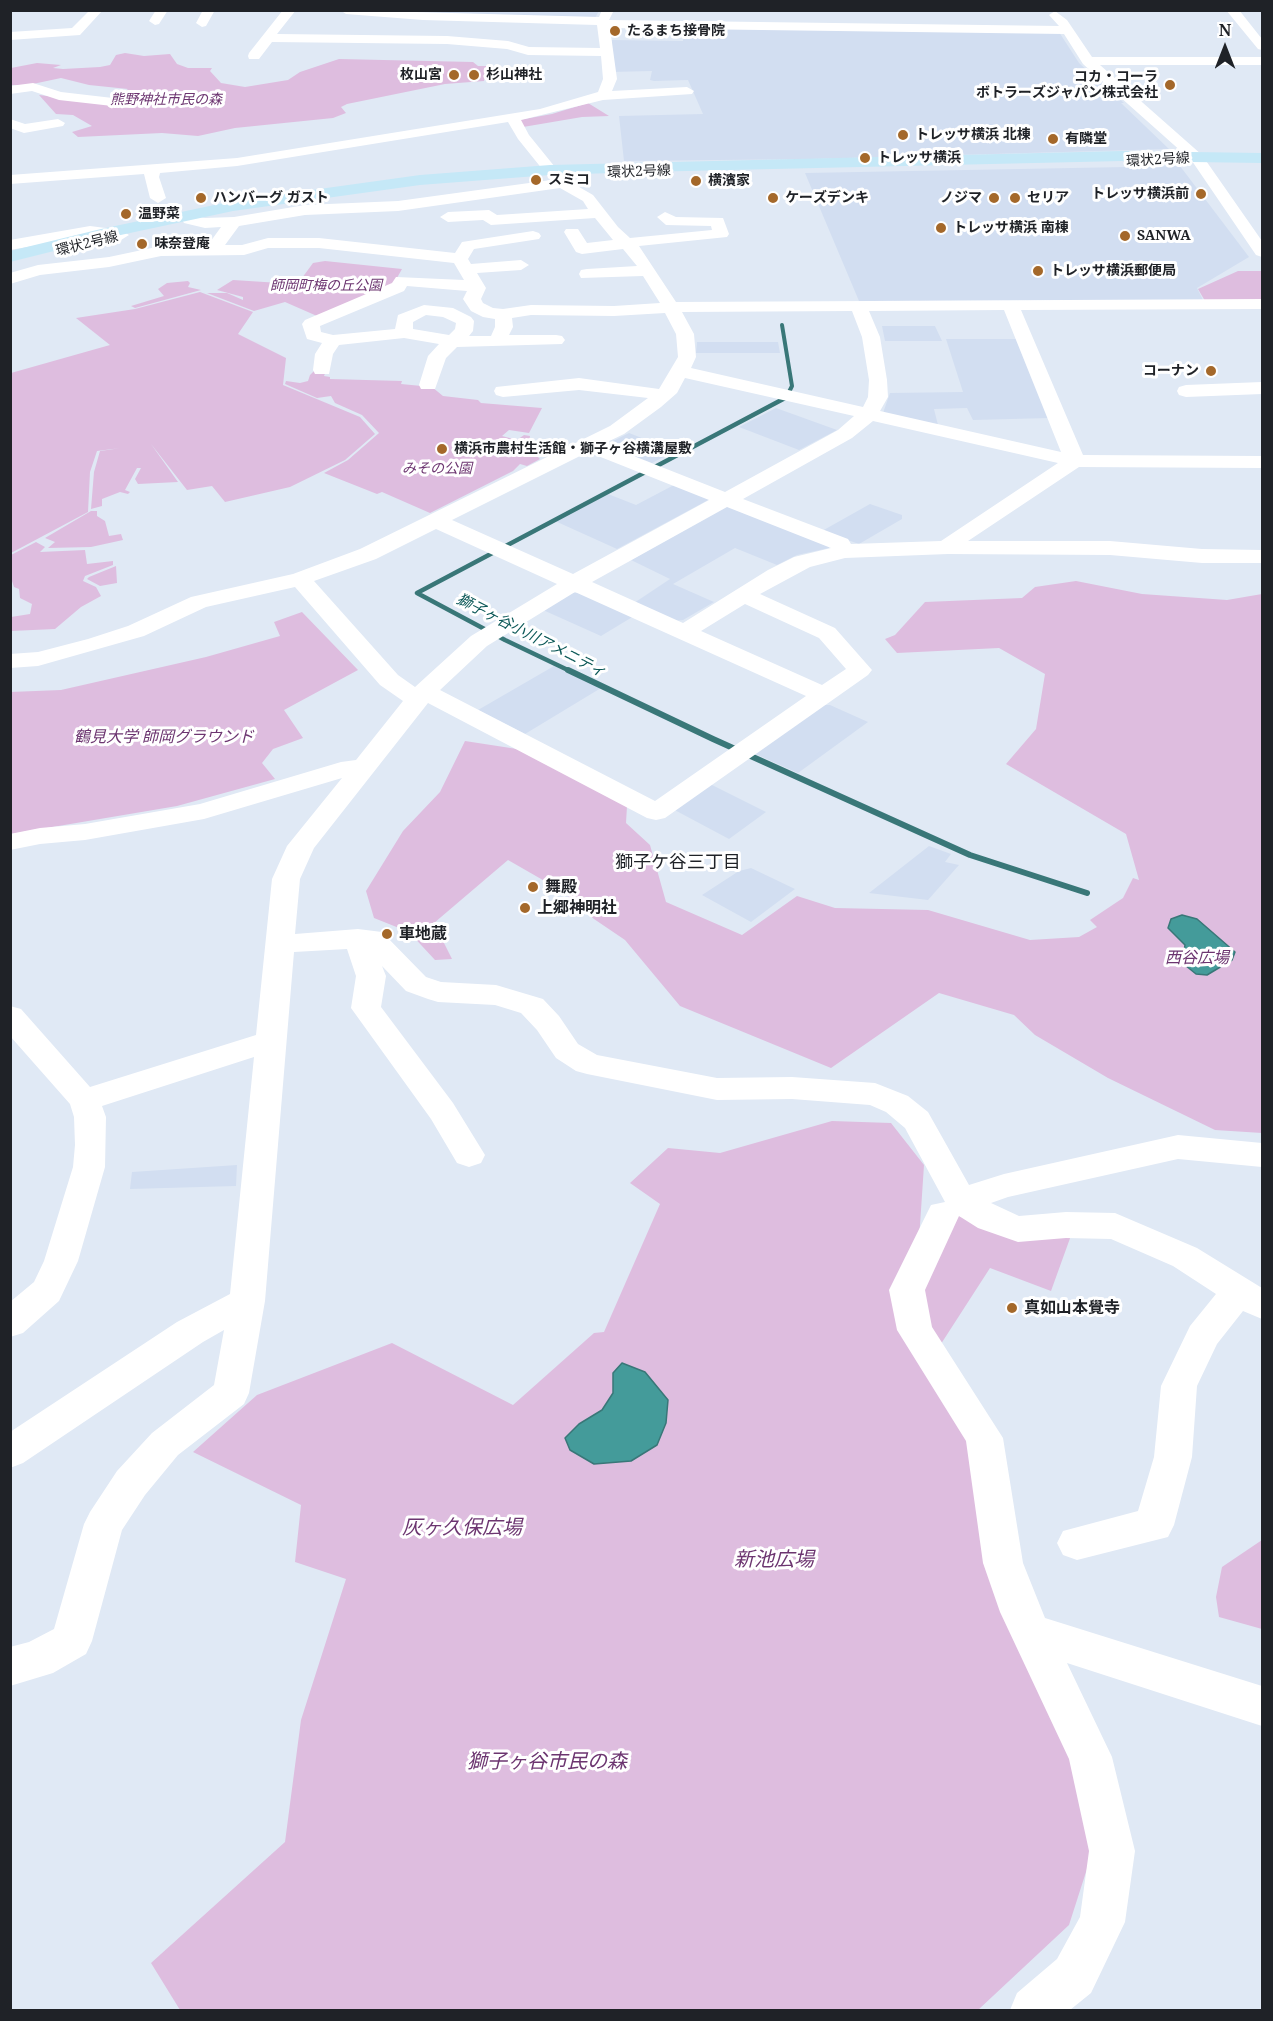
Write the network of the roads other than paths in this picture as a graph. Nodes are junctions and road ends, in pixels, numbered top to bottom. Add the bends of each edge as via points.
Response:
1 (209, 10) edge
2 (290, 10) edge
3 (346, 10) edge
4 (774, 10) edge
5 (1232, 10) edge
6 (98, 11) edge
7 (370, 11) edge
8 (75, 12) edge
9 (1054, 12) edge
10 (605, 18) edge
11 (202, 23) dead end
12 (774, 26) junction
13 (1068, 30) junction
14 (10, 36) edge
15 (270, 38) junction
16 (1263, 46) edge
17 (606, 52) junction
18 (254, 56) dead end
19 (1088, 61) junction
20 (1263, 61) edge
21 (10, 90) edge
22 (687, 91) dead end
23 (601, 96) junction
24 (130, 104) dead end
25 (11, 118) edge
26 (513, 118) junction
27 (58, 123) dead end
28 (1197, 158) junction
29 (1263, 158) edge
30 (10, 164) edge
31 (153, 169) junction
32 (555, 176) junction
33 (33, 178) junction
34 (10, 180) edge
35 (158, 198) dead end
36 (398, 206) junction
37 (722, 214) dead end
38 (665, 217) junction
39 (190, 220) junction
40 (648, 220) dead end
41 (234, 222) junction
42 (628, 222) dead end
43 (606, 223) junction
44 (101, 234) junction
45 (559, 234) junction
46 (121, 235) junction
47 (405, 241) dead end
48 (626, 243) junction
49 (10, 245) edge
50 (215, 250) junction
51 (1263, 252) edge
52 (10, 257) edge
53 (464, 258) junction
54 (10, 264) edge
55 (521, 265) dead end
56 (645, 266) junction
57 (582, 270) dead end
58 (10, 279) edge
59 (475, 286) junction
60 (1010, 304) junction
61 (1263, 304) edge
62 (859, 306) junction
63 (671, 307) junction
64 (503, 314) junction
65 (404, 333) junction
66 (333, 339) junction
67 (452, 340) junction
68 (556, 340) dead end
69 (497, 341) junction
70 (322, 370) dead end
71 (681, 371) junction
72 (428, 385) dead end
73 (1263, 388) edge
74 (503, 391) dead end
75 (1186, 391) dead end
76 (663, 395) junction
77 (870, 414) junction
78 (587, 444) junction
79 (1076, 461) junction
80 (1263, 462) edge
81 (726, 500) junction
82 (434, 520) junction
83 (948, 547) junction
84 (845, 551) junction
85 (1263, 557) edge
86 (300, 579) junction
87 (574, 583) junction
88 (744, 595) junction
89 (684, 632) junction
90 (10, 661) edge
91 (824, 695) junction
92 (421, 696) junction
93 (361, 769) junction
94 (10, 842) edge
95 (358, 938) junction
96 (280, 944) junction
97 (10, 1016) edge
98 (271, 1041) junction
99 (84, 1100) junction
100 (468, 1155) dead end
101 (1263, 1155) edge
102 (952, 1207) junction
103 (1251, 1298) edge
104 (247, 1301) junction
105 (10, 1323) edge
106 (10, 1452) edge
107 (1077, 1543) dead end
108 (1032, 1633) junction
109 (10, 1667) edge
110 (1263, 1706) edge
111 (1034, 2010) edge

1 - 11 street
2 - 15 street
3 - 7 street
4 - 12 street
5 - 16 street
6 - 8 street
6 - 14 street via 76,32
7 - 10 street
9 - 13 street
10 - 12 street
10 - 17 street
12 - 13 street via 915,23
13 - 19 street
15 - 17 street via 447,40 508,45 528,51
15 - 18 street
17 - 23 street via 610,79
19 - 20 street
19 - 28 street
21 - 24 street via 33,87 59,96
22 - 23 street
23 - 26 street
25 - 27 street via 24,129
26 - 31 street via 237,162
26 - 32 street via 522,136
28 - 29 main road, 環状2号線
28 - 32 main road, 環状2号線 via 1122,156
28 - 51 street
30 - 33 street
31 - 33 street
31 - 35 street via 151,177
32 - 36 street
32 - 39 main road, 環状2号線 via 368,191
32 - 43 street via 581,192
32 - 44 main road, 環状2号線 via 420,180 293,196
33 - 34 street
36 - 41 street via 305,210
36 - 43 street via 395,219 489,214 491,220
37 - 38 street
38 - 40 street
38 - 48 street via 672,222 717,221 721,234
39 - 41 street
39 - 46 main road, 環状2号線
41 - 50 street
42 - 43 street
43 - 45 street
43 - 48 street
44 - 46 street
44 - 49 street via 90,231
44 - 52 main road, 環状2号線
45 - 48 street via 582,249
45 - 53 street
46 - 54 main road, 環状2号線
47 - 53 street
48 - 56 street
50 - 53 street via 244,250 268,243 319,243
50 - 58 street via 161,251 38,270
53 - 55 street
53 - 59 street
56 - 57 street
56 - 63 street
59 - 64 street via 472,299 477,307
59 - 66 street via 402,281 398,287 311,324 313,335
60 - 61 street
60 - 62 street
60 - 79 street
62 - 63 street
62 - 77 street via 871,337 878,380 878,397
63 - 64 street via 614,311 551,303
63 - 71 street via 685,334 687,357
64 - 69 street via 504,327
65 - 66 street
65 - 67 street
65 - 67 street via 404,319 424,310 447,312 465,321 464,331
66 - 70 street via 324,354
67 - 69 street
67 - 72 street via 437,356
68 - 69 street
71 - 76 street
71 - 77 street
73 - 75 street
74 - 76 street via 579,384
76 - 78 street via 617,430
77 - 79 street
77 - 81 street via 845,434
78 - 81 street
78 - 82 street
79 - 80 street
79 - 83 street
81 - 84 street via 840,544
81 - 87 street
82 - 86 street via 368,554
82 - 87 street
83 - 84 street
83 - 85 street via 1110,548
84 - 88 street via 802,562
86 - 90 street via 199,602 136,631 96,644 38,659
86 - 92 street via 389,680
87 - 89 street
87 - 92 street via 479,641
88 - 89 street
88 - 91 street via 828,633 860,670
89 - 91 street
91 - 92 street via 656,812
92 - 93 street
93 - 94 street via 350,767 204,811
93 - 96 street via 292,862 286,879
95 - 96 street
95 - 100 street via 371,976 366,1008 442,1111
95 - 102 street via 372,938 416,984 438,992 496,995 532,1006 567,1051 587,1063 717,1089 792,1088 874,1094 890,1100 917,1120
96 - 98 street
97 - 99 street
98 - 99 street
98 - 104 street
99 - 105 street via 90,1117 89,1167 61,1261 47,1291
101 - 102 street via 1178,1147 1004,1186
102 - 103 street via 1018,1229 1115,1226 1185,1257
102 - 108 street via 907,1290 915,1330 984,1438 1003,1563 1020,1612
103 - 107 street via 1203,1336 1179,1386 1173,1457 1154,1526
104 - 106 street via 190,1332
104 - 109 street via 231,1393 165,1444 131,1483 105,1524 71,1641 38,1659
108 - 110 street
108 - 111 street via 1090,1757 1112,1851 1102,1922 1074,1976

